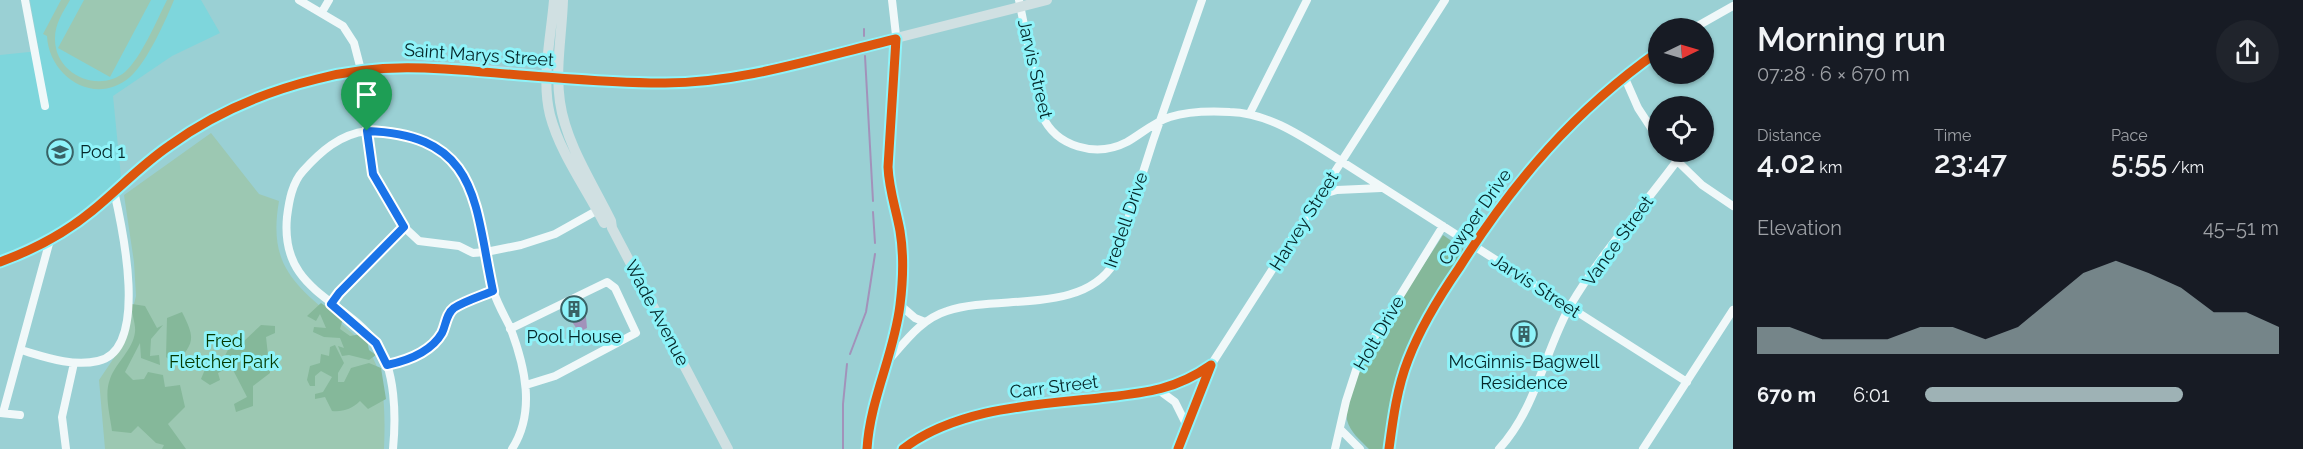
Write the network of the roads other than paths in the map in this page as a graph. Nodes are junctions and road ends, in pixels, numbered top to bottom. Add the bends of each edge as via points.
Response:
1 (25, 0) edge
2 (299, 0) edge
3 (329, 0) edge
4 (554, 0) edge
5 (563, 0) edge
6 (892, 0) edge
7 (1047, 0) edge
8 (1202, 0) edge
9 (1308, 0) edge
10 (1445, 0) edge
11 (1020, 3) edge
12 (1733, 6) edge
13 (322, 12) junction
14 (1712, 18) edge
15 (896, 39) junction
16 (1648, 59) edge
17 (361, 70) junction
18 (1624, 76) junction
19 (553, 77) junction
20 (45, 105) dead end
21 (1250, 113) junction
22 (1161, 121) junction
23 (1648, 123) edge
24 (367, 131) junction
25 (1341, 161) junction
26 (1676, 162) joint
27 (1384, 188) junction
28 (114, 191) junction
29 (1320, 195) junction
30 (1733, 206) edge
31 (598, 210) junction
32 (1443, 226) junction
33 (404, 227) junction
34 (612, 228) junction
35 (50, 240) junction
36 (1473, 245) junction
37 (486, 252) junction
38 (0, 262) edge
39 (493, 291) junction
40 (331, 304) junction
41 (900, 305) junction
42 (1569, 308) junction
43 (1733, 310) edge
44 (925, 322) junction
45 (510, 329) junction
46 (21, 350) junction
47 (888, 361) junction
48 (74, 363) junction
49 (387, 365) junction
50 (1211, 365) junction
51 (1687, 382) junction
52 (526, 385) junction
53 (1160, 391) junction
54 (703, 398) junction
55 (2, 413) edge
56 (20, 415) dead end
57 (1186, 424) junction
58 (1340, 429) junction
59 (66, 449) edge
60 (393, 449) edge
61 (512, 449) edge
62 (728, 449) edge
63 (736, 449) edge
64 (867, 449) edge
65 (903, 449) edge
66 (1178, 449) edge
67 (1335, 449) edge
68 (1360, 449) edge
69 (1389, 449) edge
70 (1499, 449) edge
71 (1643, 449) edge

1 - 20 street
2 - 13 street
3 - 13 street
4 - 19 main road, Wade Avenue
5 - 19 main road, Wade Avenue
6 - 15 street
7 - 11 main road, Saint Marys Street
8 - 22 street, Iredell Drive
9 - 21 street
10 - 25 street, Harvey Street
11 - 15 main road, Saint Marys Street
11 - 22 street, Jarvis Street via 1042,115 1056,136 1081,148 1113,148
12 - 14 street
13 - 17 street via 347,31
15 - 19 main road, Saint Marys Street via 710,80 664,83
15 - 41 street via 888,167 902,252
16 - 18 street, Cowper Drive
17 - 19 main road, Saint Marys Street via 443,67
17 - 24 street
17 - 28 main road, Saint Marys Street via 289,86 231,109 169,146
18 - 23 street
18 - 36 street, Cowper Drive via 1570,124 1512,189
19 - 31 main road, Wade Avenue via 548,103 554,126
19 - 34 main road, Wade Avenue via 564,122
21 - 22 street, Jarvis Street via 1207,112
21 - 25 street, Jarvis Street via 1297,134
22 - 44 street, Iredell Drive via 1114,263 1097,285 1076,293 947,311
24 - 33 street via 373,174
24 - 37 street via 415,138 458,165 475,199
24 - 40 street via 349,135 315,158 300,174 288,207 289,251 296,268 309,286
25 - 27 street, Jarvis Street
25 - 29 street, Harvey Street
26 - 30 street
26 - 42 street, Vance Street
27 - 29 street via 1337,190
27 - 32 street, Jarvis Street
28 - 35 main road, Saint Marys Street
28 - 48 street via 124,229 130,287 126,315 112,354 99,361
29 - 50 street, Harvey Street
31 - 34 main road, Wade Avenue via 605,224
31 - 37 street via 555,234
32 - 36 street, Jarvis Street
32 - 58 street, Holt Drive via 1358,364
33 - 37 street via 419,241 459,246 473,253
33 - 40 street
34 - 54 main road, Wade Avenue
35 - 38 main road, Saint Marys Street
35 - 46 street
36 - 42 street, Jarvis Street
36 - 69 street, Cowper Drive via 1430,313 1407,361
37 - 39 street
39 - 45 street
39 - 49 street via 449,313 442,332 426,350
40 - 49 street via 376,343
41 - 44 street
41 - 47 street
42 - 51 street, Jarvis Street
42 - 70 street, Vance Street via 1528,406 1513,434
43 - 51 street
44 - 47 street, Iredell Drive
45 - 52 street
45 - 52 street via 607,282 615,288 636,333 555,376
46 - 48 street
46 - 55 street
47 - 64 street via 871,412
48 - 59 street via 62,417
49 - 60 street
50 - 53 street, Carr Street
50 - 57 street, Harvey Street
51 - 71 street
52 - 61 street via 525,417
53 - 57 street via 1175,402
53 - 65 street, Carr Street via 980,414
54 - 62 main road, Wade Avenue via 702,403
54 - 63 main road, Wade Avenue via 708,400
55 - 56 street
57 - 66 street, Harvey Street
58 - 67 street, Holt Drive
58 - 68 street

